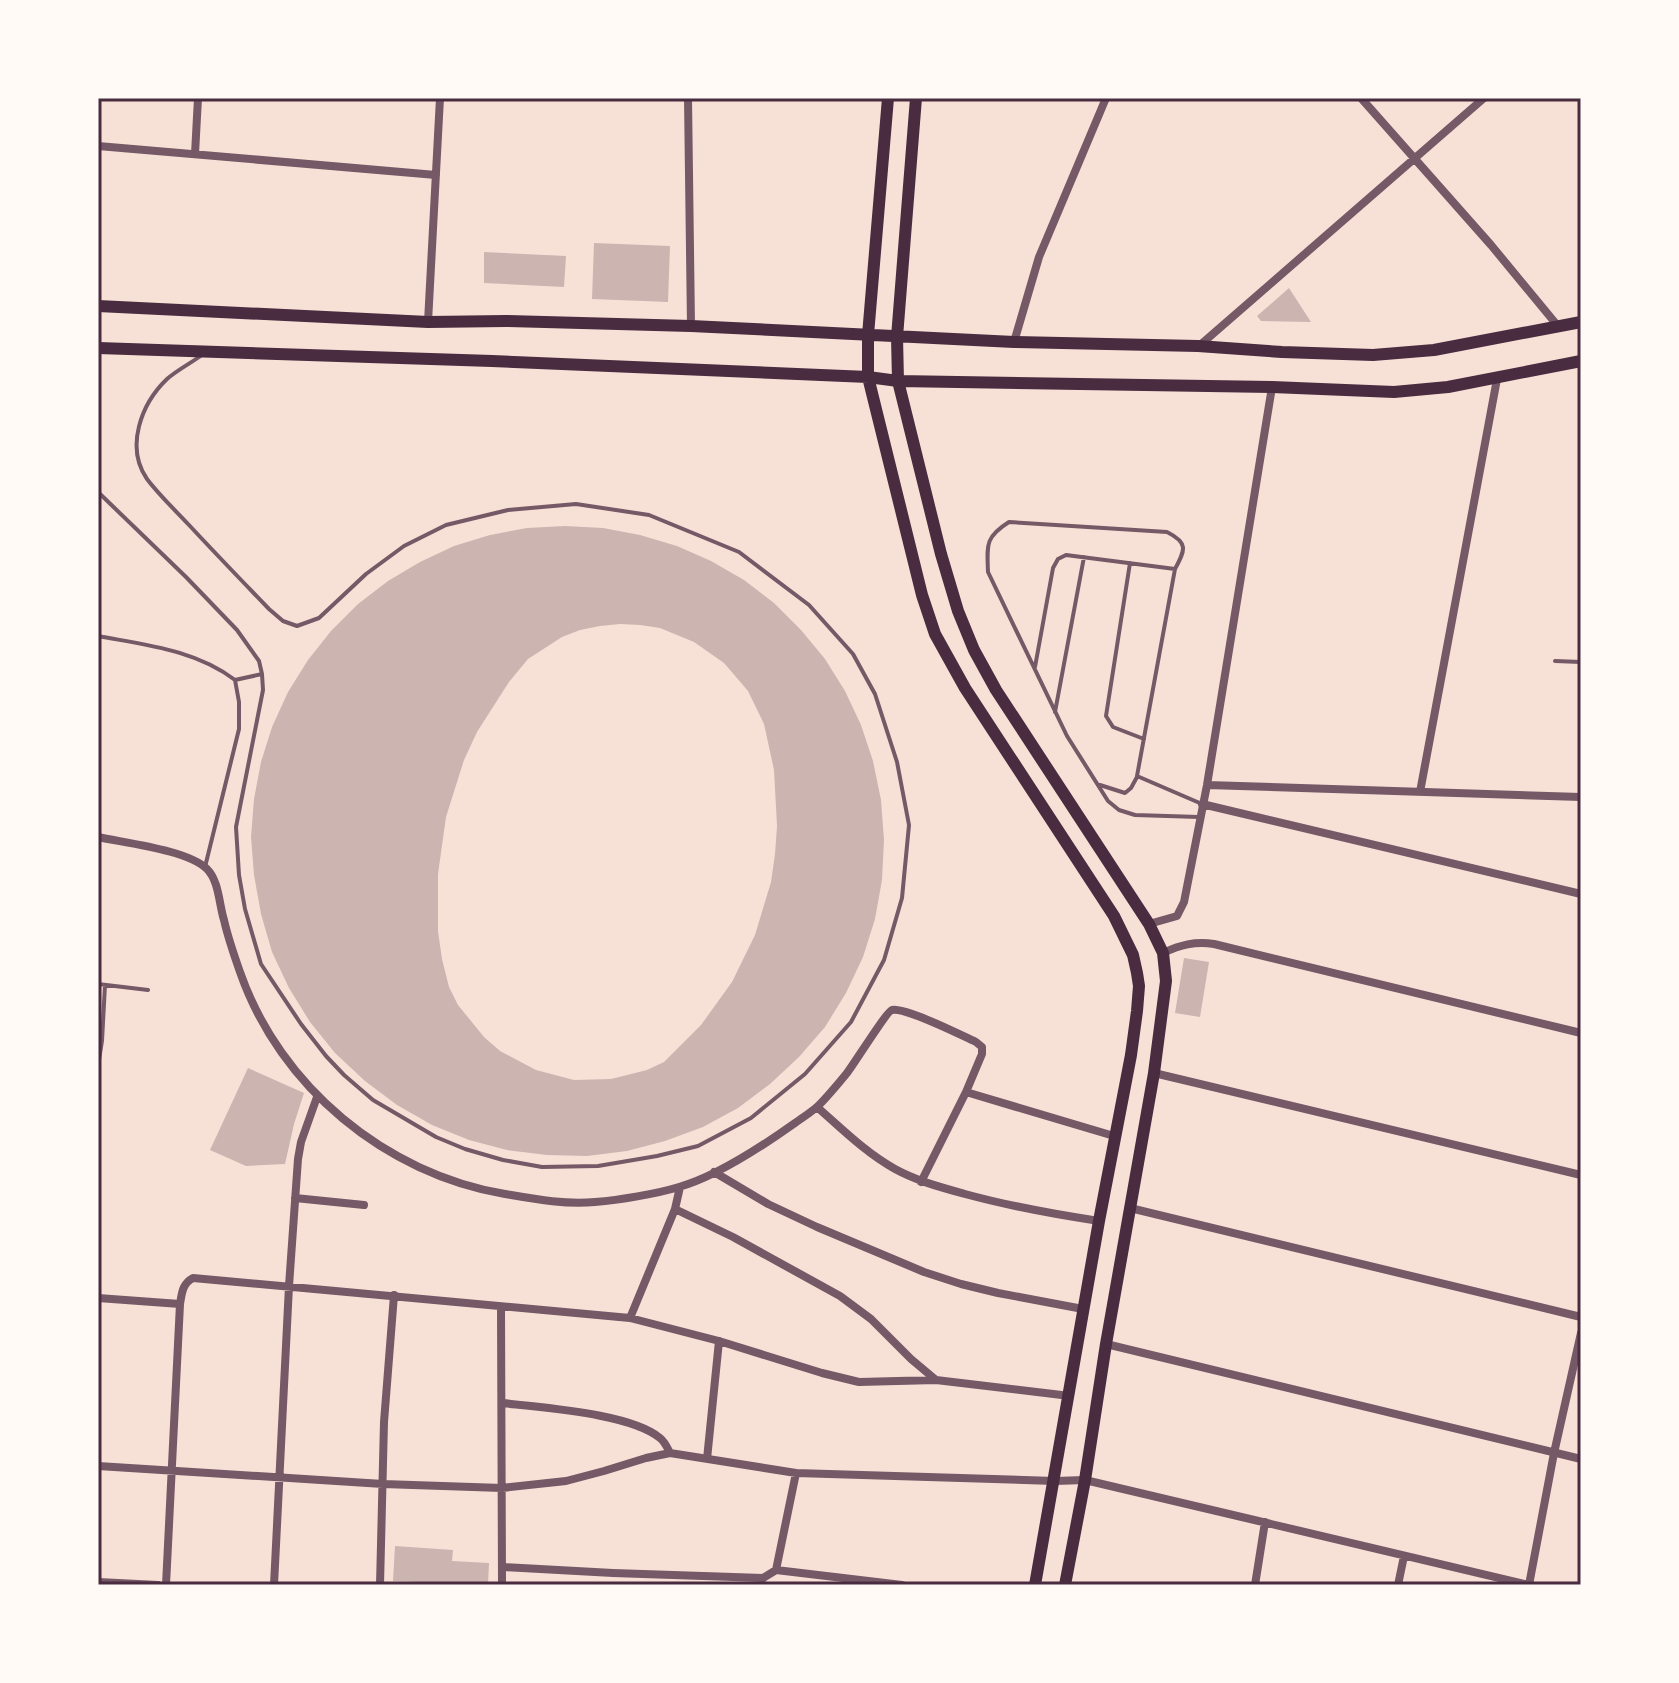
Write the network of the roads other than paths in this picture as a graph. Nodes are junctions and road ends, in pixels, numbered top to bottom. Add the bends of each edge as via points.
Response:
1 (198, 98) edge
2 (440, 98) edge
3 (688, 98) edge
4 (888, 98) edge
5 (916, 98) edge
6 (1106, 98) edge
7 (1361, 98) edge
8 (1484, 98) edge
9 (98, 146) edge
10 (195, 154) junction
11 (1415, 159) junction
12 (436, 175) junction
13 (98, 306) edge
14 (428, 322) junction
15 (1581, 322) edge
16 (1557, 325) junction
17 (691, 326) junction
18 (868, 335) junction
19 (897, 337) junction
20 (1014, 342) junction
21 (1198, 346) junction
22 (98, 348) edge
23 (206, 352) junction
24 (1581, 361) edge
25 (868, 377) junction
26 (1497, 379) junction
27 (898, 381) junction
28 (1272, 387) junction
29 (98, 492) edge
30 (1084, 557) junction
31 (1130, 563) junction
32 (1175, 569) junction
33 (98, 636) edge
34 (1555, 661) dead end
35 (1581, 662) edge
36 (1034, 667) junction
37 (262, 674) junction
38 (235, 680) junction
39 (1055, 712) junction
40 (1144, 739) junction
41 (1137, 776) junction
42 (1097, 784) junction
43 (1207, 785) junction
44 (1420, 792) junction
45 (1581, 797) edge
46 (1202, 804) junction
47 (1199, 817) junction
48 (98, 837) edge
49 (205, 867) junction
50 (1581, 894) edge
51 (1149, 924) junction
52 (1163, 953) junction
53 (98, 984) edge
54 (105, 985) junction
55 (148, 990) dead end
56 (101, 1010) edge
57 (1581, 1033) edge
58 (100, 1041) edge
59 (98, 1066) edge
60 (1154, 1073) junction
61 (966, 1092) junction
62 (317, 1097) junction
63 (817, 1107) junction
64 (1114, 1136) junction
65 (714, 1172) junction
66 (1581, 1175) edge
67 (921, 1182) junction
68 (680, 1187) junction
69 (295, 1198) junction
70 (364, 1205) dead end
71 (1130, 1208) junction
72 (675, 1209) junction
73 (1099, 1221) junction
74 (289, 1286) junction
75 (394, 1295) junction
76 (98, 1298) edge
77 (180, 1304) junction
78 (501, 1307) junction
79 (1083, 1309) junction
80 (1581, 1317) edge
81 (630, 1318) junction
82 (1581, 1333) edge
83 (719, 1341) junction
84 (1106, 1344) junction
85 (936, 1380) junction
86 (1070, 1396) junction
87 (503, 1403) junction
88 (670, 1453) junction
89 (1554, 1453) junction
90 (707, 1459) junction
91 (1581, 1459) edge
92 (98, 1466) edge
93 (172, 1472) junction
94 (796, 1473) junction
95 (281, 1477) junction
96 (1085, 1480) junction
97 (1055, 1481) junction
98 (383, 1484) junction
99 (502, 1488) junction
100 (1265, 1522) junction
101 (1404, 1556) junction
102 (503, 1567) junction
103 (776, 1570) junction
104 (613, 1573) junction
105 (821, 1580) edge
106 (98, 1582) edge
107 (761, 1582) edge
108 (158, 1585) edge
109 (166, 1585) edge
110 (274, 1585) edge
111 (380, 1585) edge
112 (502, 1585) edge
113 (613, 1585) edge
114 (902, 1585) edge
115 (1035, 1585) edge
116 (1065, 1585) edge
117 (1255, 1585) edge
118 (1398, 1585) edge
119 (1529, 1585) edge

1 - 10 street
2 - 12 street
3 - 17 street
4 - 18 main road
5 - 19 main road
6 - 20 street via 1039,257
7 - 11 street
8 - 11 street
9 - 10 street
10 - 12 street
11 - 16 street
11 - 21 street
12 - 14 street
13 - 14 main road
14 - 17 main road
15 - 16 main road
16 - 21 main road via 1396,355
17 - 18 main road
18 - 19 main road
18 - 25 main road
19 - 20 main road
19 - 27 main road
20 - 21 main road
22 - 23 main road
23 - 25 main road
23 - 37 lane via 167,379 138,423 140,465 283,621 297,626 319,618 404,546 446,525 508,510 576,504 649,515 739,552 809,605 853,654 875,694 897,762 909,825 902,898 884,960 851,1022 805,1074 751,1118 698,1146 598,1166 542,1167 436,1137 373,1100 344,1075 261,964 245,909 236,827
24 - 26 main road
25 - 27 main road
25 - 64 main road via 935,634 1114,916 1133,955 1137,1011
26 - 28 main road via 1394,392
26 - 44 street
27 - 28 main road
27 - 51 main road via 941,554 974,650
28 - 43 street
29 - 37 lane via 237,630
30 - 31 lane
30 - 36 lane via 1066,555 1053,568
30 - 39 lane
31 - 32 lane
31 - 40 lane via 1106,716 1113,727
32 - 36 lane via 1183,546 1167,532 1009,522 995,531 987,546 988,572
32 - 40 lane
33 - 38 lane via 177,651
34 - 35 lane
36 - 39 lane
37 - 38 lane
38 - 49 lane via 239,729
39 - 42 lane
40 - 41 lane
41 - 42 lane via 1125,793
41 - 46 lane
42 - 47 lane via 1119,810
43 - 44 street
43 - 46 street
44 - 45 street
46 - 47 street
46 - 50 street
47 - 51 street via 1179,913
48 - 49 street via 192,858
49 - 62 street via 213,877 230,945 255,1007 294,1071
51 - 52 main road
52 - 57 street via 1194,942 1214,944
52 - 60 main road via 1166,981
53 - 54 lane
54 - 55 lane
54 - 56 lane
56 - 58 lane
58 - 59 lane
60 - 66 street
60 - 71 main road
61 - 63 street via 982,1047 892,1010
61 - 64 street
61 - 67 street
62 - 68 street via 407,1162 503,1194 594,1203
62 - 69 street via 301,1142
63 - 65 street
63 - 67 street via 873,1155
64 - 73 main road
65 - 68 street
65 - 79 street via 768,1204 924,1272
67 - 73 street via 997,1203
68 - 72 street
69 - 70 street
69 - 74 street
71 - 80 street
71 - 84 main road
72 - 81 street
72 - 85 street via 840,1296
73 - 79 main road
74 - 75 street
74 - 77 street via 198,1278 185,1284
74 - 95 street
75 - 78 street
75 - 98 street
76 - 77 street
77 - 93 street
78 - 81 street
78 - 87 street
79 - 86 main road
81 - 83 street
82 - 89 street
83 - 85 street via 859,1382
83 - 90 street
84 - 89 street
84 - 96 main road
85 - 86 street
86 - 97 main road
87 - 88 street via 619,1420 657,1435
87 - 99 street
88 - 90 street
88 - 99 street via 566,1481
89 - 91 street
89 - 119 street
90 - 94 street
92 - 93 street
93 - 95 street
93 - 109 street
94 - 97 street
94 - 103 street
95 - 98 street
95 - 110 street
96 - 97 street
96 - 100 street
96 - 116 main road
97 - 115 main road
98 - 99 street
98 - 111 street
99 - 102 street
100 - 101 street
100 - 117 street
101 - 118 street
101 - 119 street
102 - 104 street
102 - 112 street
103 - 105 street
103 - 107 street
104 - 107 street
104 - 113 street
105 - 114 street
106 - 108 street

